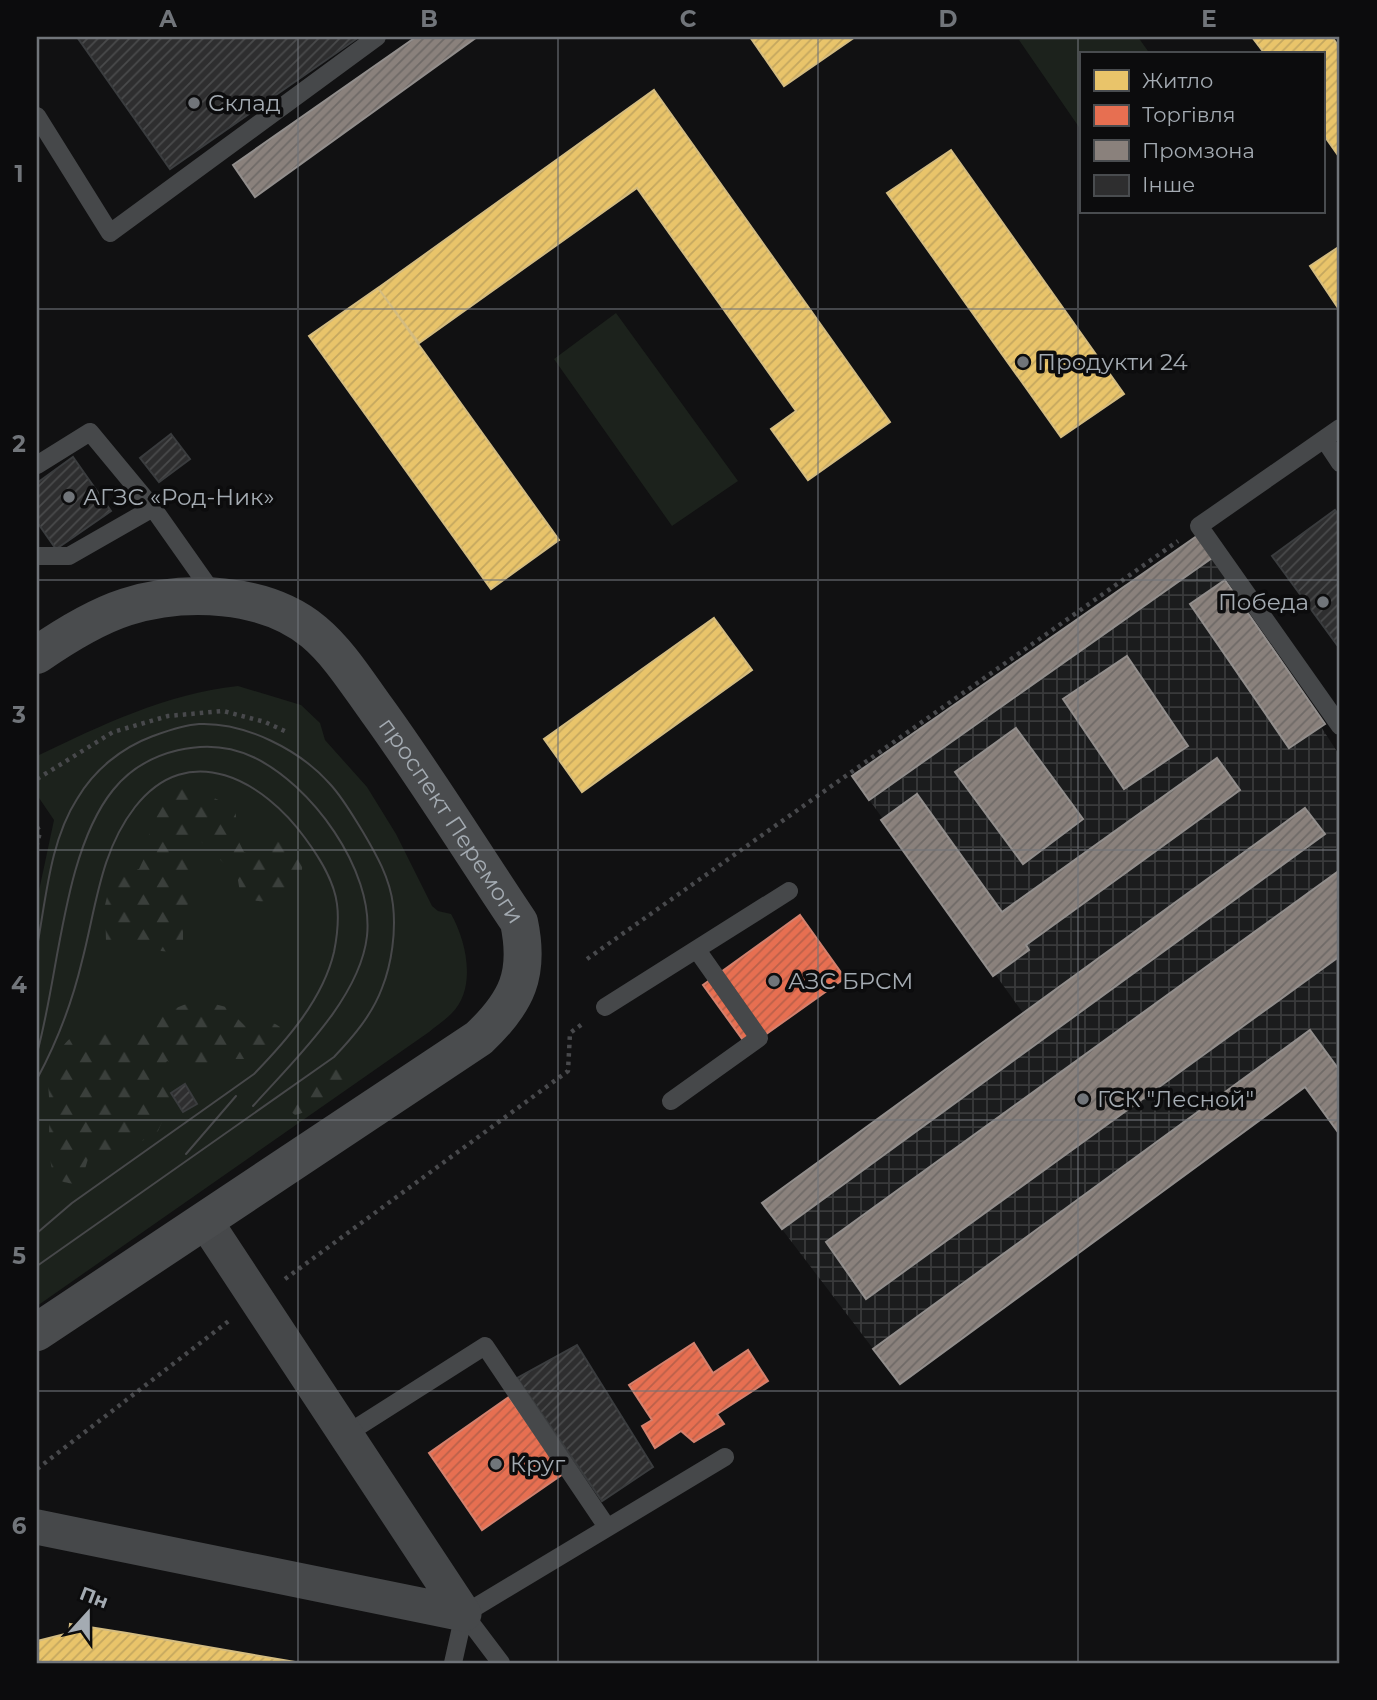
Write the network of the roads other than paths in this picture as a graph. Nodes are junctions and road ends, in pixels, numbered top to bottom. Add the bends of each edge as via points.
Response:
1 (377, 37) edge
2 (37, 116) edge
3 (1340, 428) edge
4 (1324, 439) junction
5 (1340, 463) edge
6 (37, 465) edge
7 (153, 508) junction
8 (37, 556) edge
9 (216, 597) junction
10 (38, 650) edge
11 (1340, 726) edge
12 (789, 891) dead end
13 (696, 950) junction
14 (605, 1007) road end
15 (671, 1101) dead end
16 (205, 1221) junction
17 (37, 1332) edge
18 (345, 1435) junction
19 (725, 1457) dead end
20 (37, 1527) edge
21 (607, 1527) junction
22 (464, 1614) junction
23 (453, 1663) edge
24 (500, 1663) edge

1 - 2 lane via 110,233
3 - 4 lane
4 - 5 lane
4 - 11 lane via 1199,526
6 - 7 lane via 90,432
7 - 8 lane via 69,556
7 - 9 lane
9 - 10 main road, проспект Перемоги via 166,598 124,608
9 - 16 main road, проспект Перемоги via 284,613 314,631 337,657 395,735 519,922 525,953 519,981 503,1016 479,1038
12 - 13 lane
13 - 14 lane
13 - 15 lane via 759,1038
16 - 17 main road, проспект Перемоги
16 - 18 street
18 - 21 lane via 485,1346
18 - 22 street
19 - 21 lane
20 - 22 street
21 - 22 lane
22 - 23 lane
22 - 24 lane

